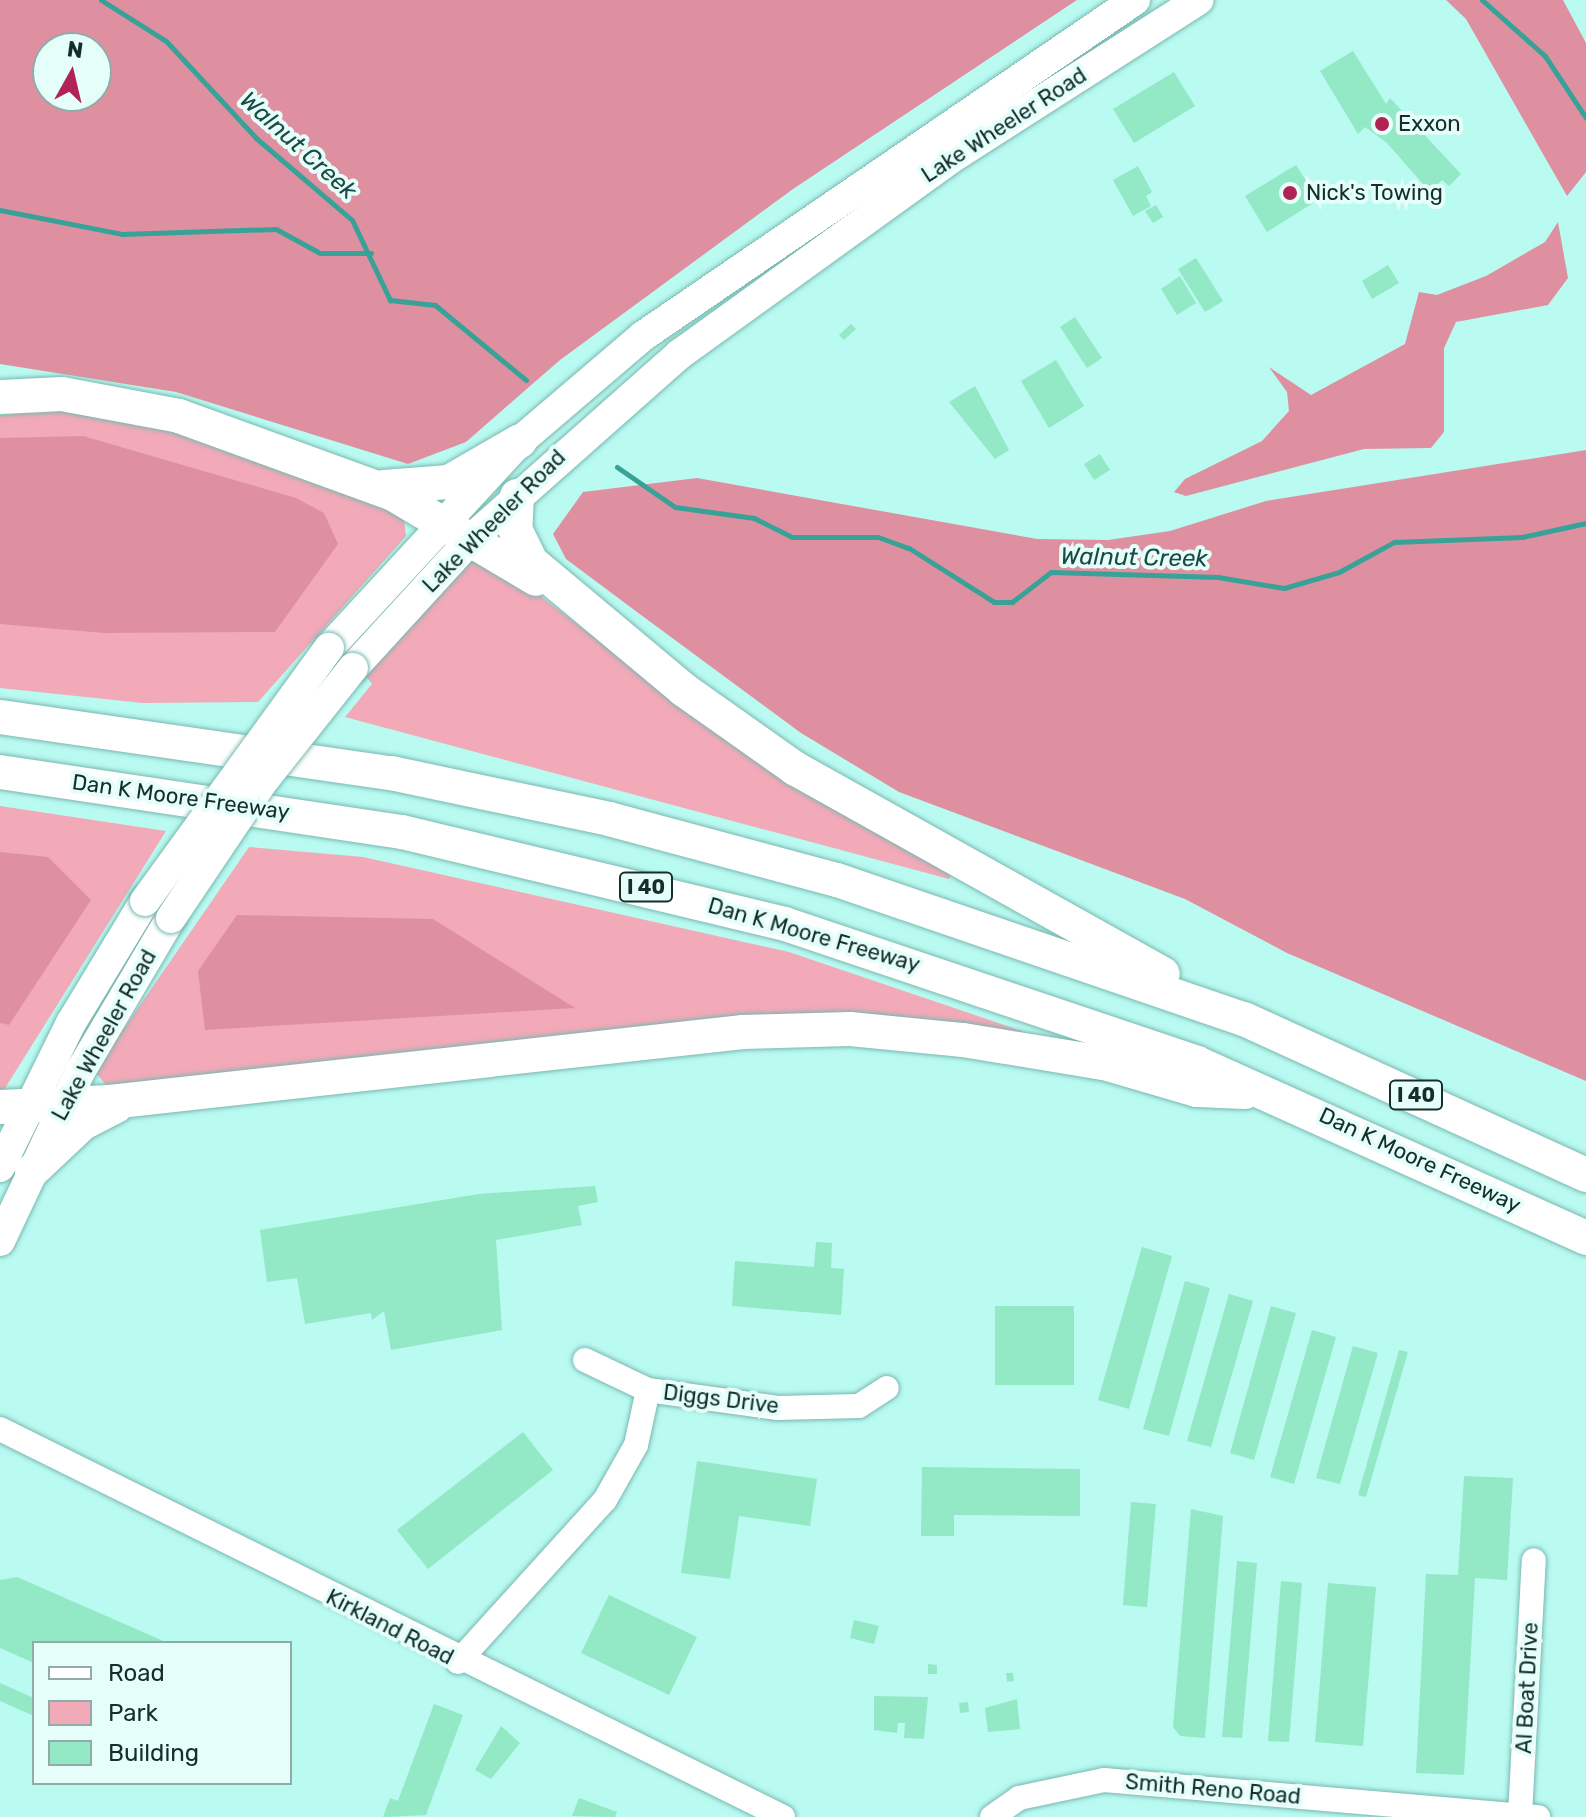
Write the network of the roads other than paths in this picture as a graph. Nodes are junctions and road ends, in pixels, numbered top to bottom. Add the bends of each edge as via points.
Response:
1 (1135, 0) edge
2 (1199, 0) edge
3 (0, 397) edge
4 (520, 441) junction
5 (372, 486) junction
6 (517, 496) junction
7 (458, 531) junction
8 (593, 617) junction
9 (0, 717) edge
10 (0, 772) edge
11 (1244, 1019) junction
12 (1270, 1092) junction
13 (125, 1100) junction
14 (14, 1106) edge
15 (63, 1106) junction
16 (16, 1169) edge
17 (1586, 1175) edge
18 (1586, 1238) edge
19 (0, 1241) edge
20 (585, 1360) dead end
21 (887, 1388) dead end
22 (648, 1390) junction
23 (0, 1429) edge
24 (1534, 1560) dead end
25 (458, 1662) junction
26 (1529, 1816) edge
27 (783, 1817) edge
28 (992, 1817) edge

1 - 4 main road, Lake Wheeler Road via 1037,62 643,336
2 - 6 main road, Lake Wheeler Road via 770,285 589,428
3 - 5 highway via 62,394 179,416
4 - 5 highway via 449,482
4 - 7 main road, Lake Wheeler Road
5 - 7 highway
6 - 7 main road, Lake Wheeler Road
6 - 8 highway via 522,552
7 - 8 highway
7 - 14 main road, Lake Wheeler Road, bridge via 329,648 145,901
7 - 15 main road, Lake Wheeler Road, bridge via 261,784 171,918
8 - 11 highway via 796,769
9 - 11 highway, I 40 via 391,773 609,819 837,880
10 - 12 highway, Dan K Moore Freeway / I 40 via 348,822 656,890 902,959
11 - 17 highway, I 40
12 - 13 highway via 1197,1090 1104,1063 850,1029 743,1032
12 - 18 highway, Dan K Moore Freeway / I 40
13 - 15 highway
13 - 16 highway
14 - 15 highway
14 - 16 main road, Lake Wheeler Road
15 - 16 main road, Lake Wheeler Road
16 - 19 main road, Lake Wheeler Road
20 - 22 street
21 - 22 street, Diggs Drive via 859,1406 778,1408
22 - 25 street, Diggs Drive via 636,1445 605,1500
23 - 25 street, Kirkland Road
24 - 26 street, Al Boat Drive
25 - 27 street, Kirkland Road
26 - 28 street, Smith Reno Road via 1104,1780 1019,1798

